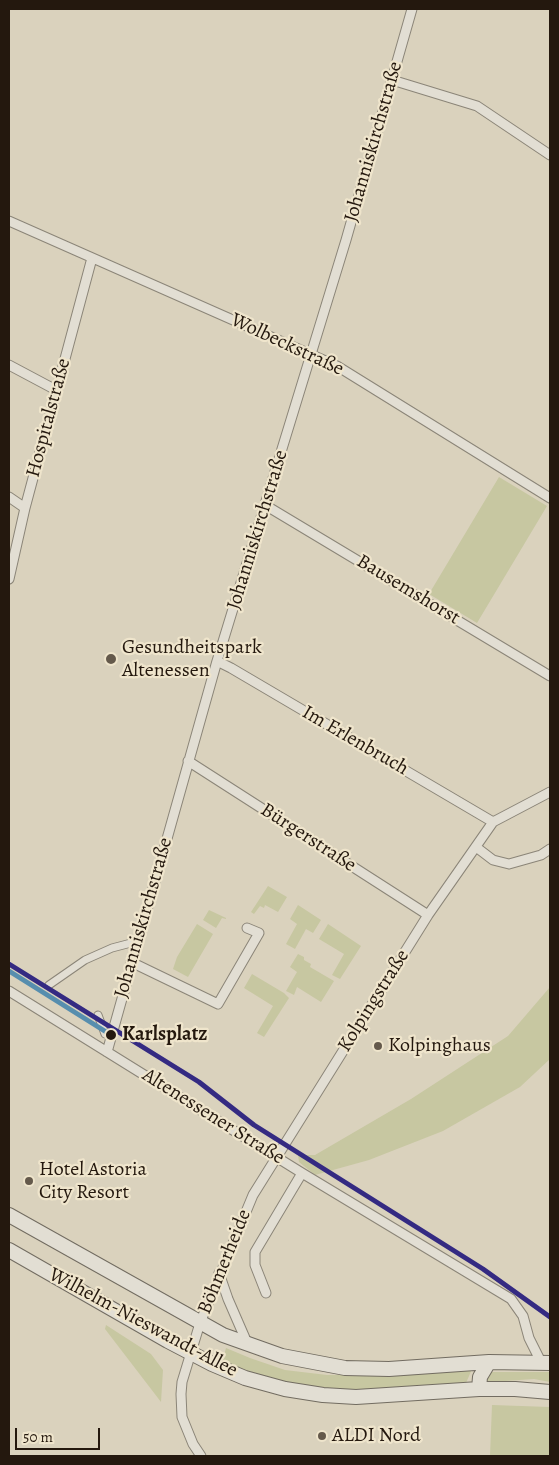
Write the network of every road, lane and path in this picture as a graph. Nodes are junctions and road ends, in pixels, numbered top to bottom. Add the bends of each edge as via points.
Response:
1 (412, 9) edge
2 (392, 80) junction
3 (550, 155) edge
4 (9, 222) edge
5 (92, 258) junction
6 (311, 355) junction
7 (9, 365) edge
8 (56, 390) junction
9 (9, 497) edge
10 (550, 498) edge
11 (265, 504) junction
12 (25, 508) junction
13 (9, 575) edge
14 (216, 661) junction
15 (550, 676) edge
16 (188, 761) junction
17 (550, 792) edge
18 (493, 822) junction
19 (476, 847) junction
20 (550, 849) edge
21 (428, 915) junction
22 (247, 928) dead end
23 (136, 945) junction
24 (131, 962) junction
25 (49, 985) dead end
26 (9, 991) edge
27 (98, 1015) dead end
28 (105, 1034) dead end
29 (107, 1052) junction
30 (276, 1157) junction
31 (302, 1173) junction
32 (9, 1215) edge
33 (9, 1250) edge
34 (219, 1273) junction
35 (266, 1293) dead end
36 (200, 1323) junction
37 (248, 1345) junction
38 (190, 1353) junction
39 (489, 1362) junction
40 (546, 1362) edge
41 (479, 1389) junction
42 (550, 1392) edge
43 (201, 1456) edge

1 - 2 street, Johanniskirchstraße
2 - 3 street via 477,106
2 - 6 street, Johanniskirchstraße
4 - 5 street, Wolbeckstraße
5 - 6 street, Wolbeckstraße
5 - 8 street, Hospitalstraße
6 - 10 street, Wolbeckstraße via 337,366
6 - 11 street, Johanniskirchstraße
7 - 8 street
8 - 12 street, Hospitalstraße
9 - 12 street
11 - 14 street, Johanniskirchstraße
11 - 15 street, Bausemshorst
12 - 13 street, Hospitalstraße
14 - 16 street, Johanniskirchstraße
14 - 18 street, Im Erlenbruch
16 - 21 street, Bürgerstraße
16 - 23 street, Johanniskirchstraße
17 - 18 street, Kolpingstraße
18 - 19 street, Kolpingstraße
19 - 20 street via 493,860 508,864 541,855
19 - 21 street, Kolpingstraße
21 - 30 street, Kolpingstraße
22 - 24 street via 259,933 218,1004
23 - 24 street, Johanniskirchstraße
23 - 25 street via 131,943 112,948 85,960
24 - 29 street, Johanniskirchstraße
26 - 29 street, Altenessener Straße
27 - 28 street
29 - 30 street, Altenessener Straße
30 - 31 street, Altenessener Straße
30 - 34 street, Böhmerheide via 245,1210
31 - 35 street via 255,1252 255,1265
31 - 40 street, Altenessener Straße via 511,1299
32 - 36 main road, Wilhelm-Nieswandt-Allee
33 - 38 main road, Wilhelm-Nieswandt-Allee
34 - 36 street, Böhmerheide
34 - 37 street, Wilhelm-Nieswandt-Allee
36 - 37 main road, Wilhelm-Nieswandt-Allee
36 - 38 street, Böhmerheide
37 - 39 main road, Wilhelm-Nieswandt-Allee via 282,1356 345,1368 389,1369
38 - 41 main road, Wilhelm-Nieswandt-Allee via 245,1378 323,1395 364,1397
38 - 43 street, Böhmerheide via 180,1394 182,1417
39 - 40 main road, Wilhelm-Nieswandt-Allee
39 - 41 main road via 480,1376
41 - 42 main road, Wilhelm-Nieswandt-Allee via 515,1388

